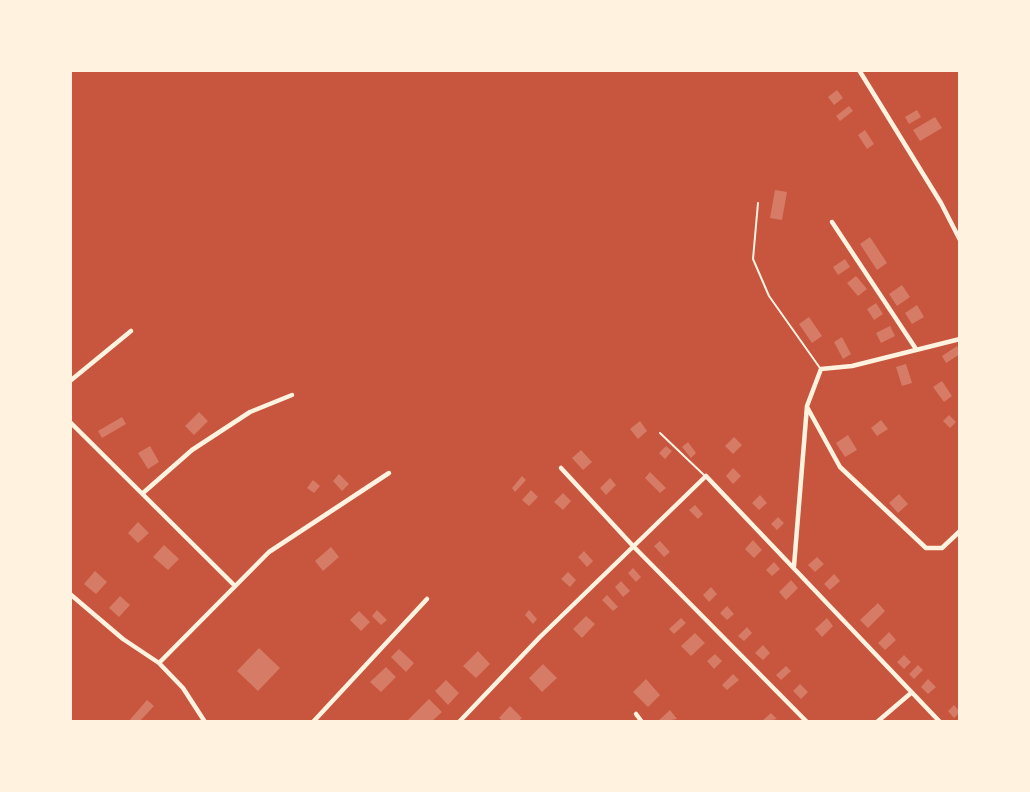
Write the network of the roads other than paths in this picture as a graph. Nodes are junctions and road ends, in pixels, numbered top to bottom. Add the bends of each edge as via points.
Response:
1 (859, 70) edge
2 (758, 203) dead end
3 (832, 222) dead end
4 (960, 240) edge
5 (131, 331) dead end
6 (960, 339) edge
7 (916, 349) junction
8 (821, 369) junction
9 (70, 382) edge
10 (292, 395) dead end
11 (807, 406) junction
12 (70, 422) edge
13 (660, 433) dead end
14 (561, 468) dead end
15 (389, 473) dead end
16 (706, 476) junction
17 (143, 493) junction
18 (960, 531) edge
19 (634, 547) junction
20 (794, 566) junction
21 (233, 584) junction
22 (70, 594) edge
23 (427, 598) dead end
24 (159, 663) junction
25 (911, 693) junction
26 (636, 714) dead end
27 (205, 722) edge
28 (313, 722) edge
29 (458, 722) edge
30 (642, 722) edge
31 (807, 722) edge
32 (877, 722) edge
33 (940, 722) edge

1 - 4 street
2 - 8 lane via 753,258 769,296
3 - 7 street
5 - 9 street
6 - 7 street
7 - 8 street
8 - 11 street
10 - 17 street via 250,412 192,450
11 - 18 street via 839,467 926,548 942,548
11 - 20 street
12 - 17 street
13 - 16 lane
14 - 19 street
15 - 21 street via 268,552
16 - 19 street
16 - 20 street
17 - 21 street
19 - 29 street
19 - 31 street
20 - 25 street
21 - 24 street
22 - 24 street
23 - 28 street
24 - 27 street via 183,688
25 - 32 street
25 - 33 street
26 - 30 street

